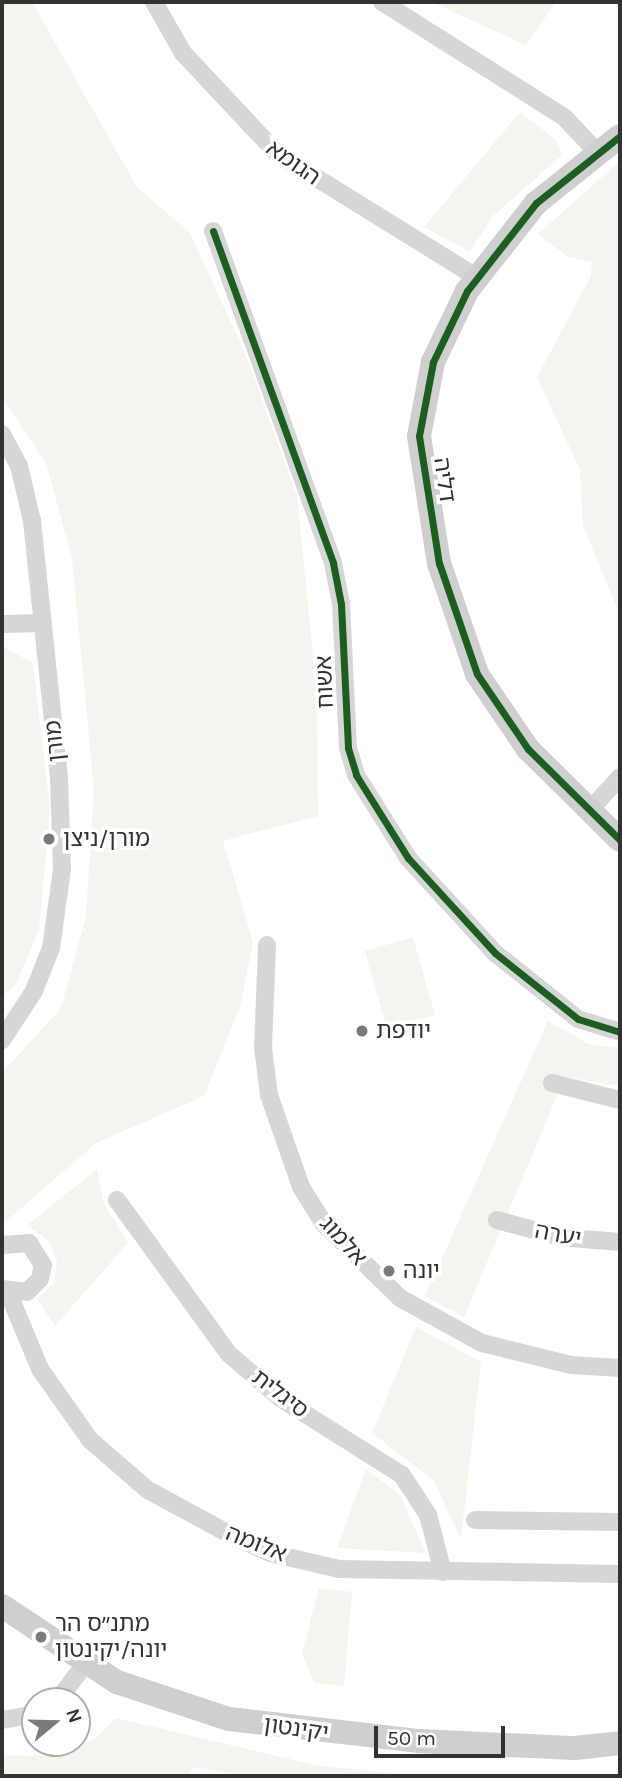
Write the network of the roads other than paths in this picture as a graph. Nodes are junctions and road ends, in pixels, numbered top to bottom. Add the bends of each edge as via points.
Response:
1 (154, 2) edge
2 (382, 2) edge
3 (620, 136) edge
4 (598, 153) junction
5 (213, 230) dead end
6 (476, 277) junction
7 (2, 434) edge
8 (43, 623) junction
9 (2, 624) edge
10 (620, 777) edge
11 (588, 811) junction
12 (620, 840) edge
13 (267, 945) dead end
14 (5, 1031) edge
15 (620, 1032) edge
16 (552, 1083) dead end
17 (620, 1100) edge
18 (117, 1200) dead end
19 (497, 1220) dead end
20 (620, 1242) edge
21 (2, 1245) edge
22 (5, 1291) edge
23 (620, 1368) edge
24 (475, 1520) dead end
25 (620, 1522) edge
26 (443, 1572) junction
27 (620, 1574) edge
28 (2, 1606) edge
29 (86, 1662) junction
30 (67, 1687) edge
31 (21, 1717) edge
32 (2, 1720) edge
33 (620, 1743) edge

1 - 6 street, הגומא via 183,53 267,145
2 - 4 street via 564,117
3 - 4 street, דליה
4 - 6 street, דליה via 536,203
5 - 15 street, אשוח via 333,562 341,604 348,748 356,775 408,858 495,953 578,1019
6 - 11 street, דליה via 448,326 424,401 422,480 437,555 461,635 499,712
7 - 8 street, מורן via 27,491
8 - 9 street
8 - 14 street, מורן via 60,778 59,910 43,970
10 - 11 street
11 - 12 street, דליה
13 - 23 street, אלמוג via 263,1047 270,1095 301,1187 324,1224 400,1298 482,1343 571,1365
16 - 17 street
18 - 26 street, סיגלית via 229,1354 280,1398 402,1475 428,1515
19 - 20 street, יערה via 559,1237
21 - 22 street via 29,1243 43,1265 35,1287
22 - 26 street, אלומה via 60,1402 90,1440 148,1490 229,1534 307,1564
24 - 25 street
26 - 27 street, אלומה
28 - 29 street, יקינטון
29 - 30 street
29 - 33 street, יקינטון via 178,1705 273,1727 534,1747
31 - 32 street

